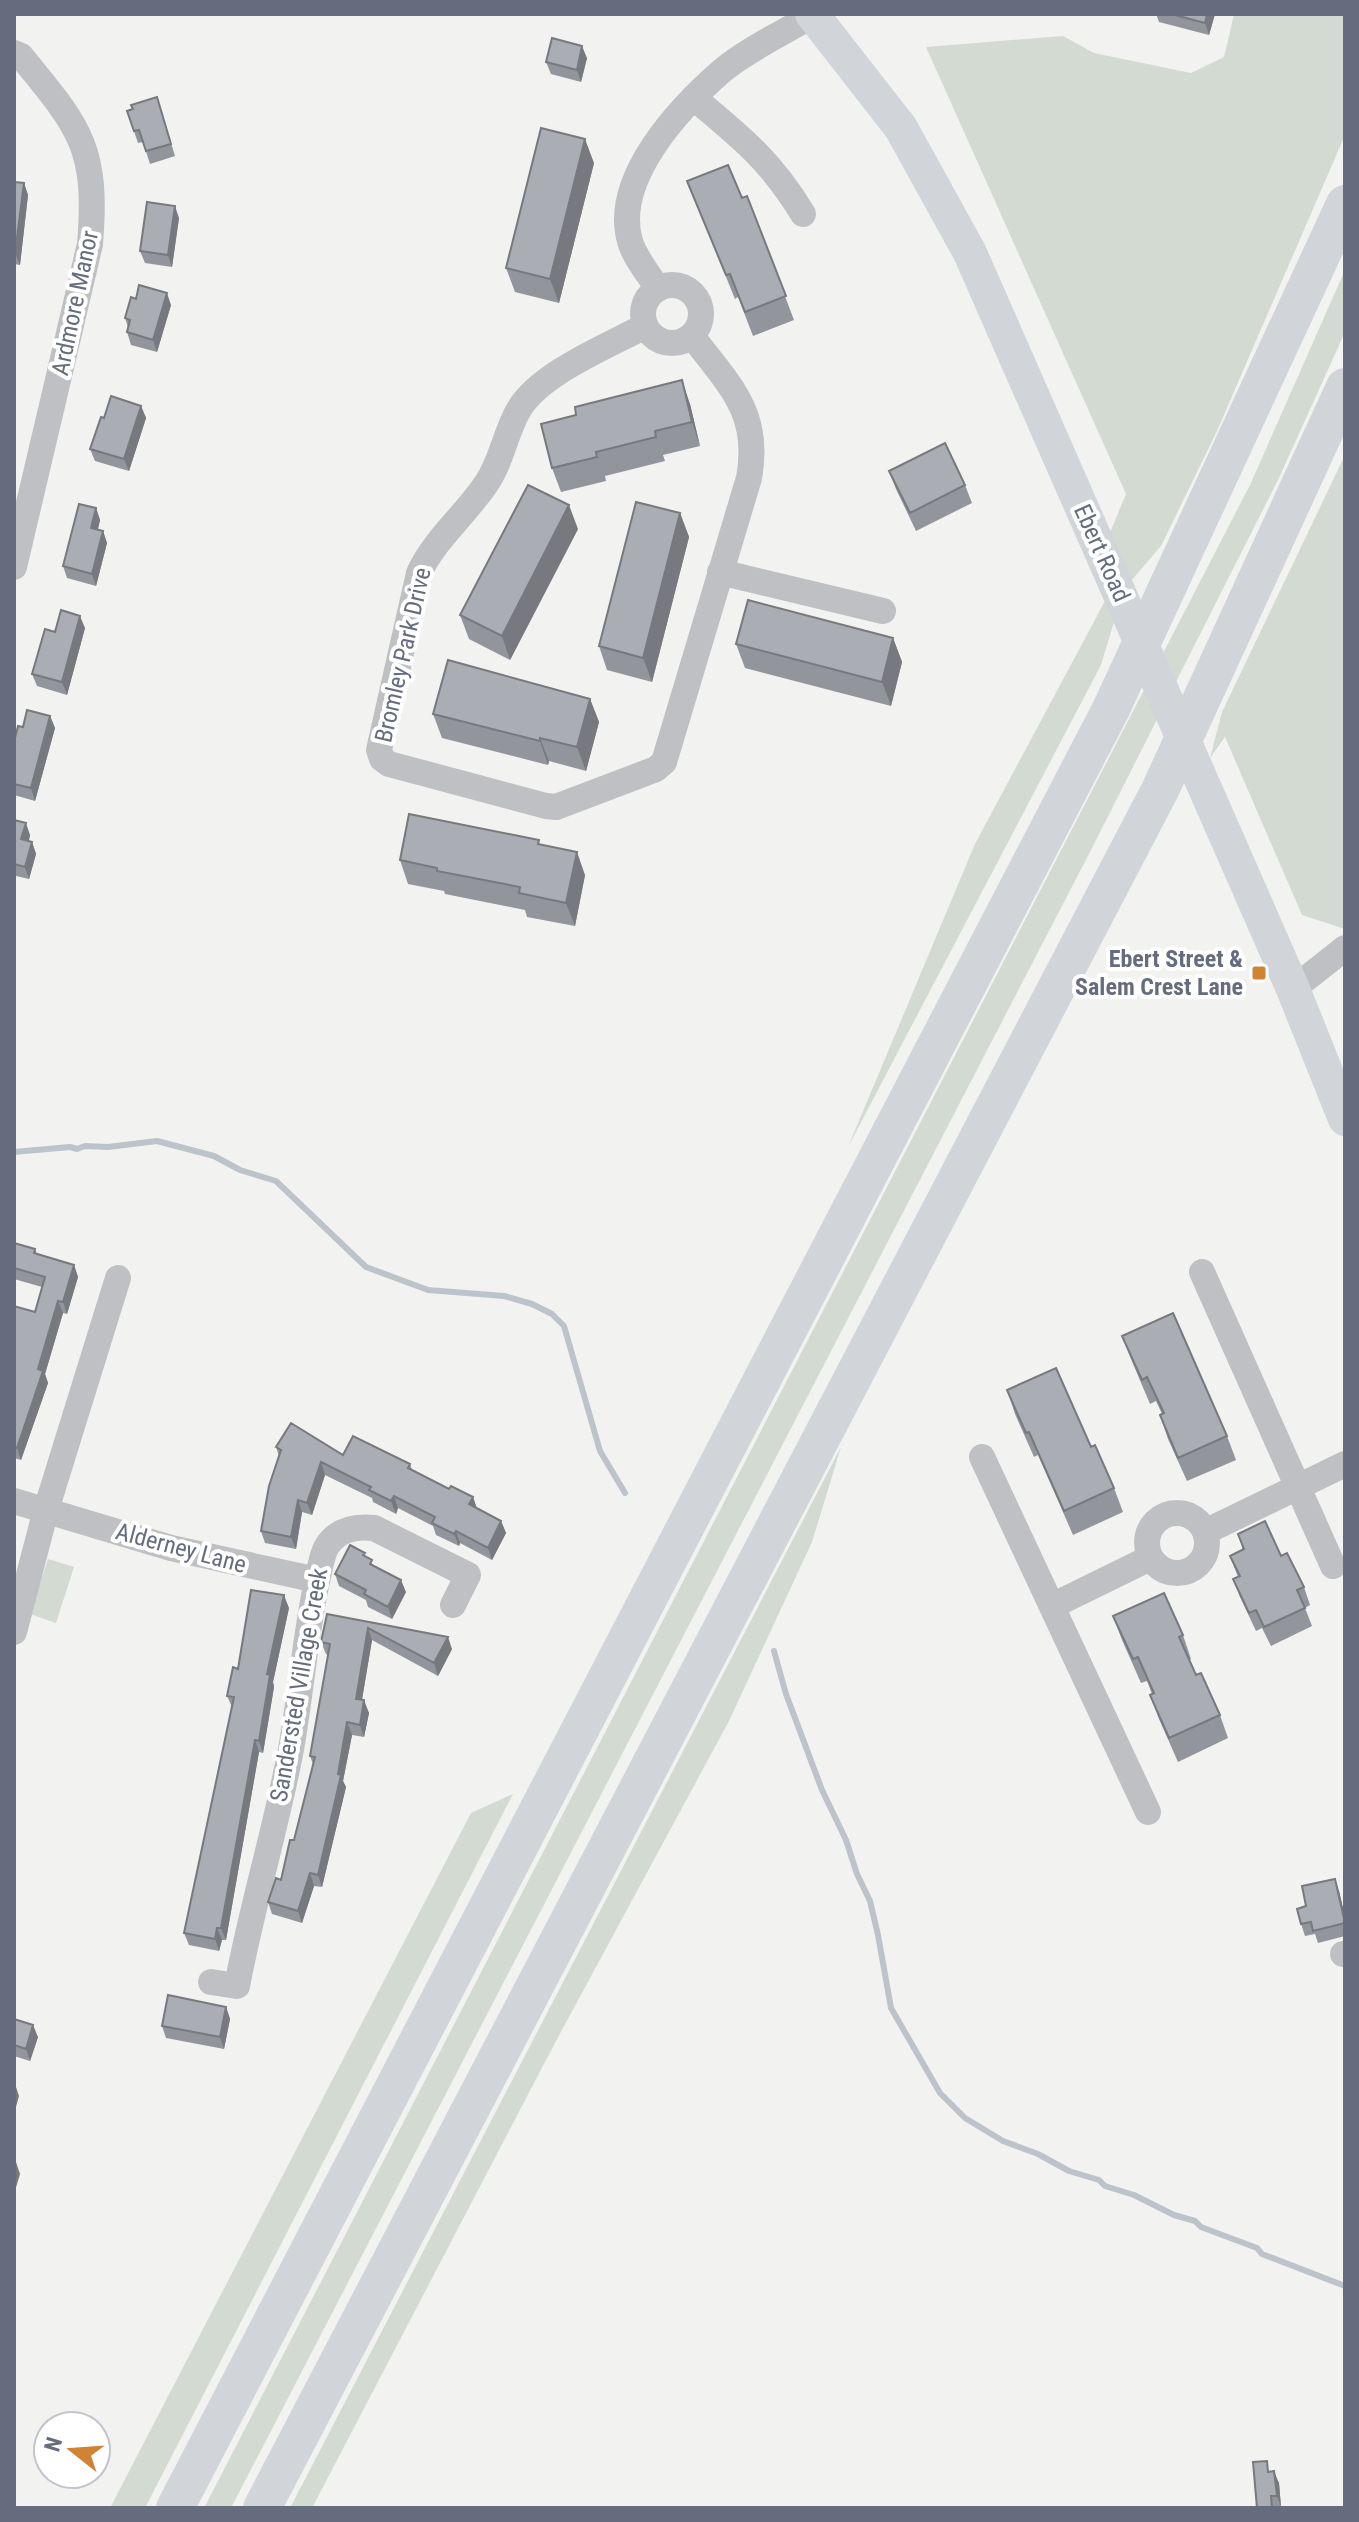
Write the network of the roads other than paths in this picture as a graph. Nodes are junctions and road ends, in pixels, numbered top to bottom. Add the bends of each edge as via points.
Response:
1 (812, 14) edge
2 (17, 54) edge
3 (694, 98) junction
4 (1345, 204) edge
5 (803, 214) dead end
6 (658, 289) junction
7 (645, 326) junction
8 (692, 336) junction
9 (1345, 387) edge
10 (14, 567) edge
11 (720, 572) junction
12 (883, 611) dead end
13 (1345, 948) edge
14 (1293, 989) junction
15 (1345, 1119) edge
16 (1202, 1272) dead end
17 (118, 1278) dead end
18 (982, 1457) dead end
19 (1345, 1464) edge
20 (1297, 1487) junction
21 (14, 1501) edge
22 (46, 1510) junction
23 (1205, 1532) junction
24 (1150, 1558) junction
25 (1333, 1566) dead end
26 (317, 1580) junction
27 (453, 1605) dead end
28 (1052, 1606) junction
29 (14, 1632) edge
30 (1148, 1812) dead end
31 (211, 1982) dead end
32 (175, 2508) edge
33 (262, 2508) edge

1 - 3 street via 724,68
1 - 14 main road, Ebert Road via 901,128 970,253
2 - 10 street, Ardmore Manor via 76,126 90,168 93,206 90,244
3 - 5 street via 767,161
3 - 6 street via 650,149 630,194 630,242
4 - 32 highway via 1111,709
6 - 7 street via 643,311
6 - 8 street via 672,285 696,297 700,324
7 - 8 street via 666,343
7 - 11 street, Bromley Park Drive via 533,391 519,409 490,478 428,554 419,573 382,735 382,759 556,807 656,769 664,762
8 - 11 street, Bromley Park Drive via 746,412 752,433 749,478
9 - 33 highway via 1160,790
11 - 12 street
13 - 14 street
14 - 15 main road, Ebert Road
16 - 20 street
17 - 22 street
18 - 28 street
19 - 20 street
20 - 23 street
20 - 25 street
21 - 22 street, Alderney Lane
22 - 26 street, Alderney Lane via 171,1548
22 - 29 street
23 - 24 street via 1207,1548 1201,1563 1188,1572 1172,1574
23 - 24 street via 1196,1519 1166,1514 1153,1523 1146,1538
24 - 28 street
26 - 27 street, Sandersted Village Creek via 322,1556 334,1538 347,1529 374,1528 468,1575
26 - 31 street, Sandersted Village Creek via 289,1757 237,1986
28 - 30 street

